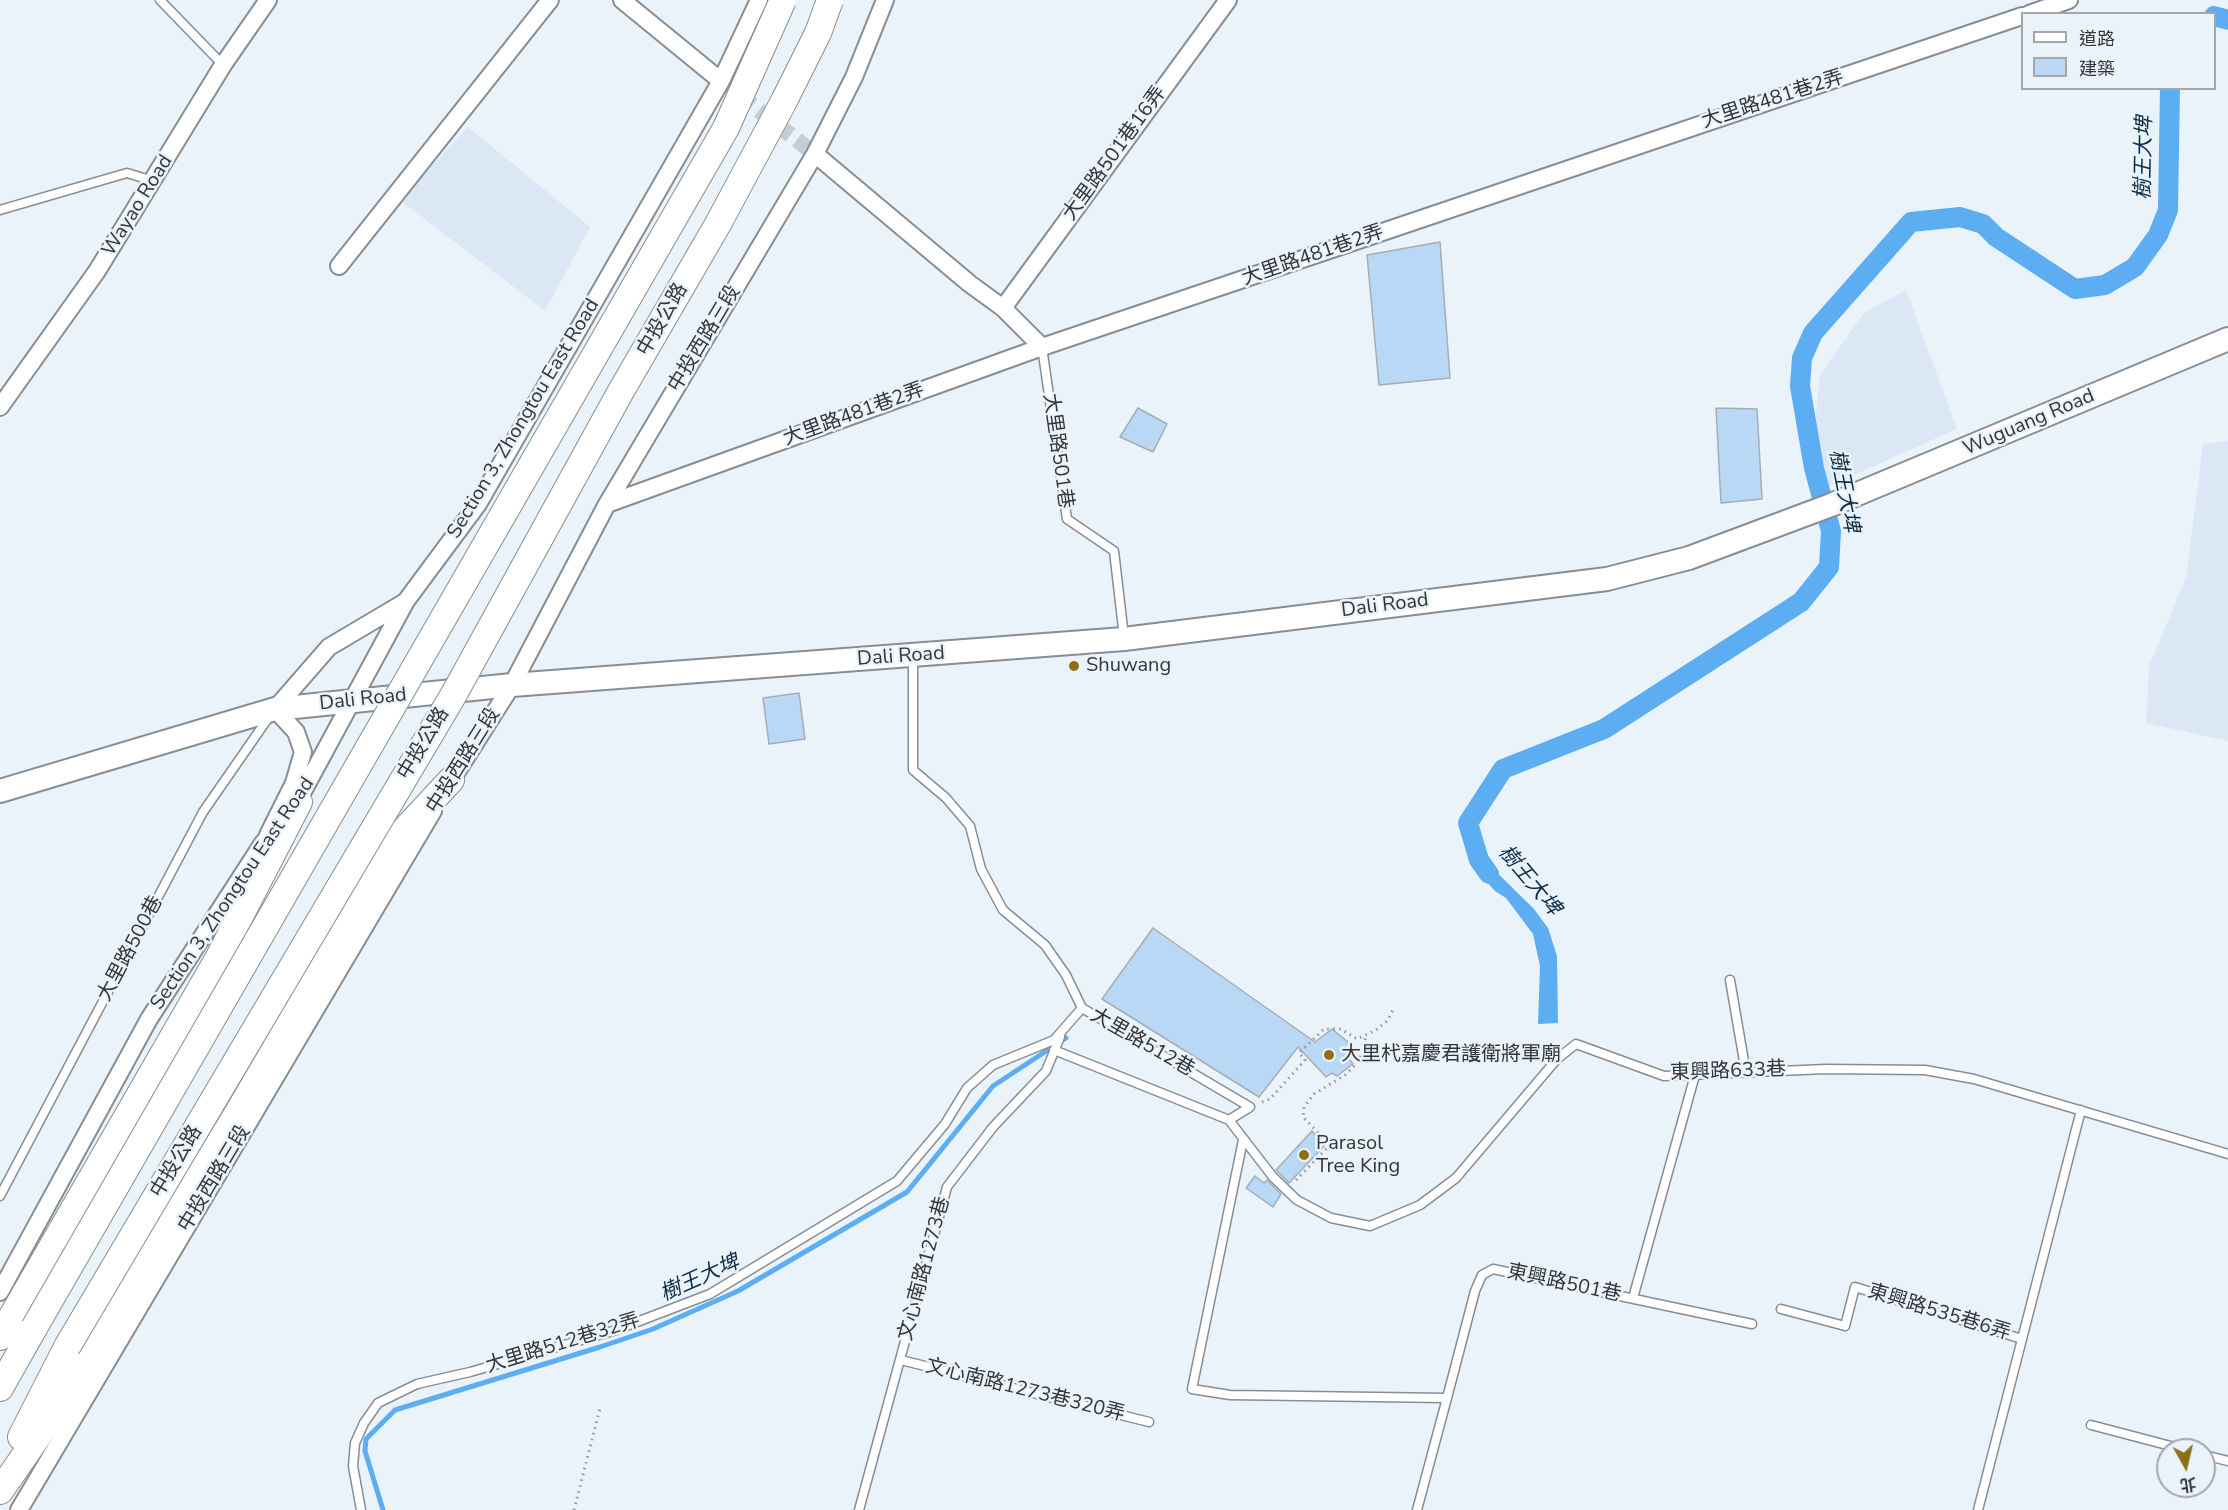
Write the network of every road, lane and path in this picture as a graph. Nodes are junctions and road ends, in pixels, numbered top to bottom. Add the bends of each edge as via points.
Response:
1 (160, 0) edge
2 (268, 0) edge
3 (550, 0) edge
4 (622, 0) edge
5 (759, 0) edge
6 (783, 0) edge
7 (830, 0) edge
8 (885, 0) edge
9 (1228, 0) edge
10 (2069, 0) edge
11 (2036, 12) edge
12 (2021, 16) edge
13 (223, 65) junction
14 (721, 81) junction
15 (815, 154) junction
16 (153, 181) junction
17 (0, 210) edge
18 (339, 266) dead end
19 (1003, 308) junction
20 (2228, 339) edge
21 (1042, 347) junction
22 (0, 407) edge
23 (607, 504) junction
24 (1802, 516) joint
25 (406, 601) junction
26 (1124, 639) junction
27 (913, 656) junction
28 (512, 685) junction
29 (352, 701) junction
30 (275, 709) junction
31 (451, 780) junction
32 (0, 791) edge
33 (299, 802) junction
34 (263, 843) junction
35 (1730, 980) dead end
36 (1082, 1008) junction
37 (1393, 1010) dead end
38 (1063, 1027) junction
39 (1366, 1036) junction
40 (1054, 1050) junction
41 (1746, 1072) junction
42 (1695, 1075) junction
43 (1250, 1107) junction
44 (2081, 1110) junction
45 (1229, 1120) junction
46 (1243, 1140) junction
47 (2228, 1154) edge
48 (1284, 1188) junction
49 (0, 1196) edge
50 (0, 1292) edge
51 (1633, 1299) junction
52 (1781, 1309) dead end
53 (1752, 1324) dead end
54 (0, 1337) edge
55 (2022, 1339) junction
56 (901, 1360) junction
57 (0, 1388) edge
58 (1447, 1398) junction
59 (600, 1408) dead end
60 (1149, 1422) dead end
61 (2091, 1425) dead end
62 (2156, 1442) edge
63 (0, 1478) edge
64 (0, 1491) edge
65 (19, 1510) edge
66 (361, 1510) edge
67 (574, 1510) edge
68 (859, 1510) edge
69 (1417, 1510) edge
70 (1978, 1510) edge

1 - 13 lane
2 - 13 street, Wayao Road
3 - 18 street
4 - 14 street
5 - 14 street, Section 3, Zhongtou East Road
6 - 57 main road, 中投公路, bridge via 726,128
7 - 63 main road, 中投公路, bridge via 784,102 718,224 454,694 67,1347
8 - 15 street, 中投西路三段 via 854,77
9 - 19 street, 大里路501巷16弄
10 - 11 street
12 - 21 street, 大里路481巷2弄
13 - 16 street, Wayao Road
14 - 25 street, Section 3, Zhongtou East Road via 478,504
15 - 19 street
15 - 23 street, 中投西路三段
16 - 17 lane via 127,173
16 - 22 street, Wayao Road via 97,271
19 - 21 street
20 - 24 street, Wuguang Road
21 - 23 street, 大里路481巷2弄
21 - 26 lane, 大里路501巷 via 1067,519 1114,551
23 - 28 street, 中投西路三段
24 - 26 street, Dali Road via 1689,558 1607,579
25 - 29 street, Section 3, Zhongtou East Road
25 - 30 street via 329,647
26 - 27 street, Dali Road
27 - 28 street, Dali Road
27 - 36 lane, 大里路512巷 via 913,770 946,798 970,826 981,869 1003,910 1045,945
28 - 29 street, Dali Road
28 - 31 street, 中投西路三段
29 - 30 street, Dali Road
29 - 33 street, Section 3, Zhongtou East Road
30 - 32 street, Dali Road
30 - 34 street via 296,732 303,752 294,783
30 - 49 lane, 大里路500巷 via 203,812
31 - 64 main road via 398,837 240,1109 61,1403
31 - 65 street, 中投西路三段
33 - 34 street, Section 3, Zhongtou East Road
33 - 54 main road via 219,957
34 - 50 street, Section 3, Zhongtou East Road via 149,1019
35 - 41 lane
36 - 38 lane, 大里路512巷32弄
36 - 43 lane, 大里路512巷
37 - 39 path via 1387,1021
38 - 40 lane, 文心南路1273巷
38 - 66 lane, 大里路512巷32弄 via 1054,1040 993,1065 967,1088 945,1124 897,1181 710,1294 616,1330 417,1384 378,1403 355,1443 353,1466
39 - 43 path via 1357,1039 1341,1029 1324,1029 1299,1053 1305,1059 1270,1099
39 - 48 path via 1355,1065 1314,1094 1304,1107 1303,1117 1330,1145
40 - 45 lane, 大里路512巷
40 - 56 lane, 文心南路1273巷 via 1046,1071 993,1127 947,1187
41 - 42 lane, 東興路633巷
41 - 44 lane, 東興路633巷 via 1925,1070 1974,1078
42 - 48 lane, 東興路633巷 via 1664,1076 1576,1044 1557,1059 1456,1178 1420,1205 1370,1226 1331,1218 1297,1200
42 - 51 lane, 東興路501巷
43 - 45 lane
44 - 47 lane, 東興路633巷
44 - 55 lane, 東興路535巷6弄
45 - 46 lane, 東興路633巷
46 - 48 lane, 東興路633巷
46 - 58 lane via 1192,1389 1230,1395
51 - 53 lane, 東興路501巷
51 - 58 lane, 東興路501巷 via 1493,1269 1482,1275 1475,1291
52 - 55 lane, 東興路535巷6弄 via 1845,1326 1855,1287
55 - 70 lane, 東興路535巷6弄
56 - 60 lane, 文心南路1273巷320弄
56 - 68 lane, 文心南路1273巷
58 - 69 lane
59 - 67 path
61 - 62 lane

